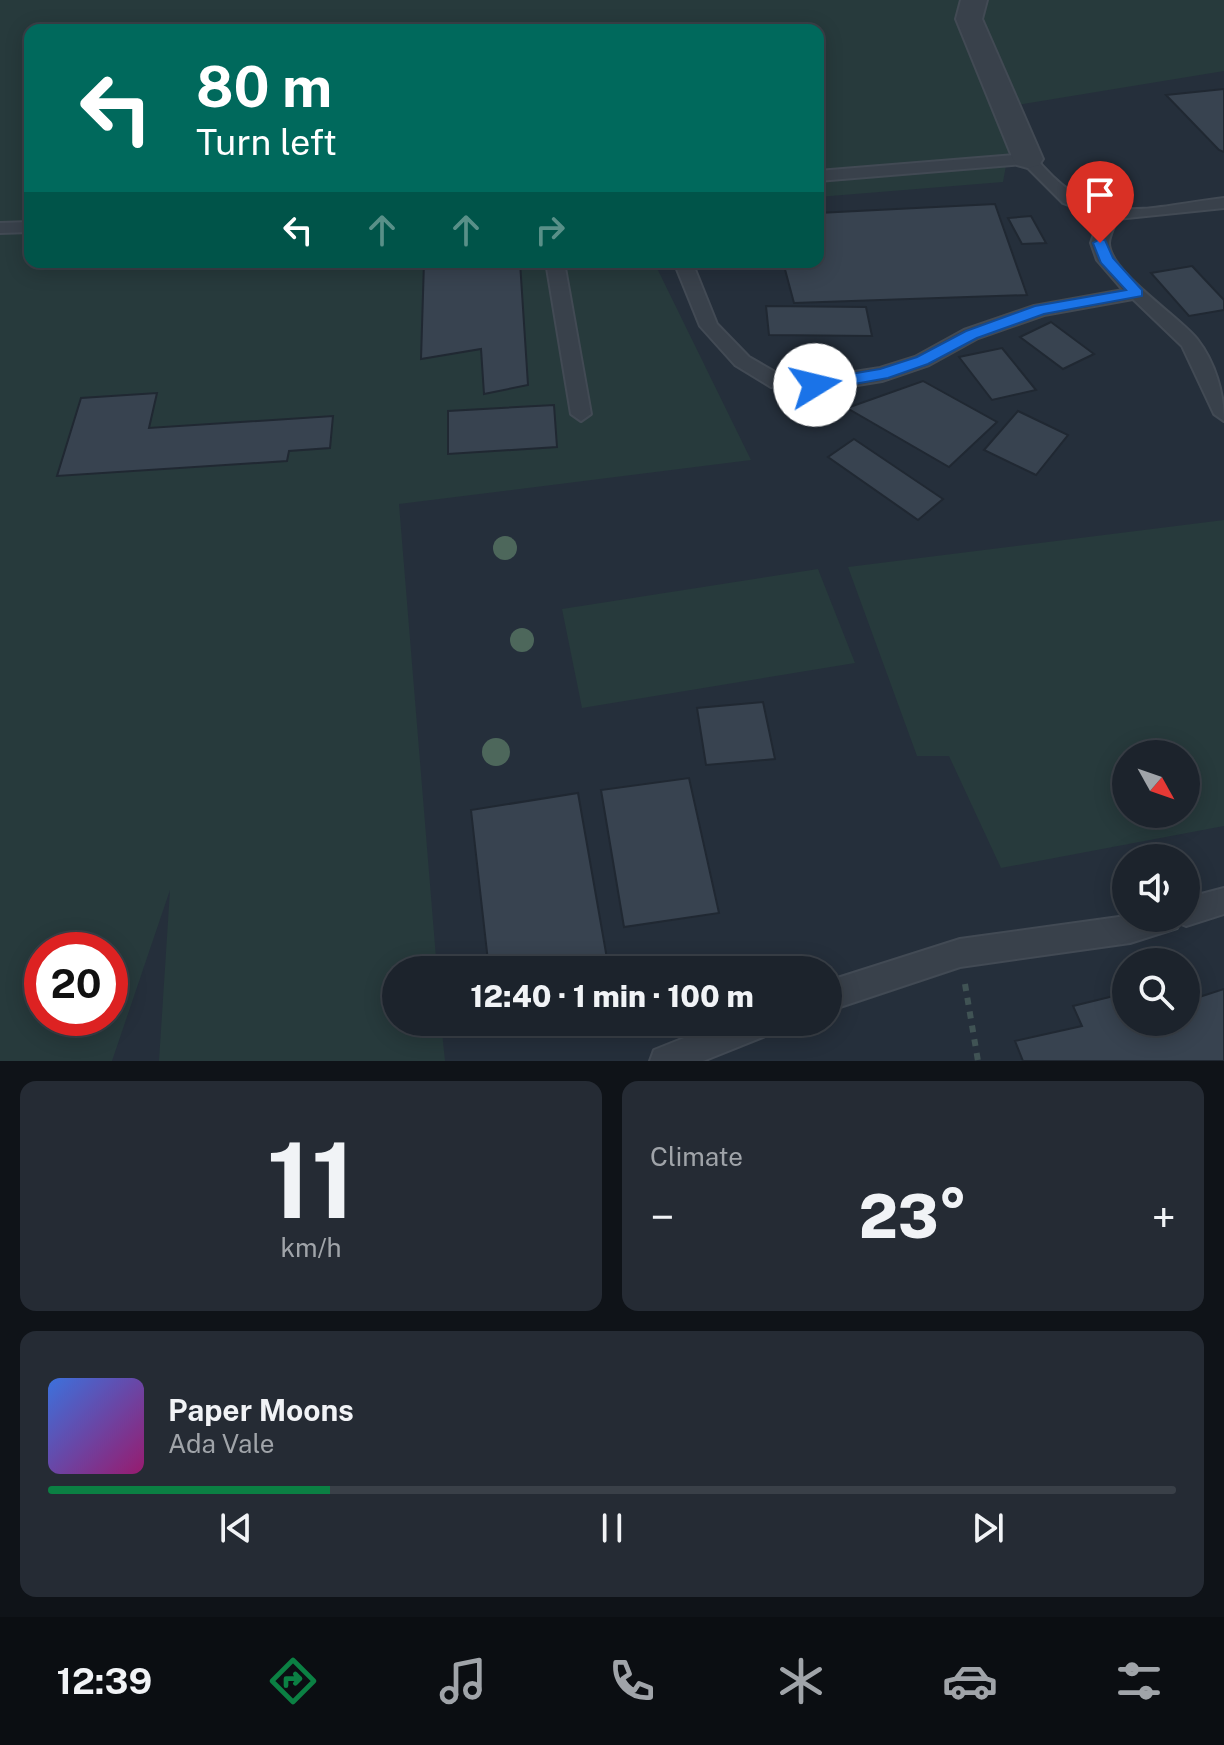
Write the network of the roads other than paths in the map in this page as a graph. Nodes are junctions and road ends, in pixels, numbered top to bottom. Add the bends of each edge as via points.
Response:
1 (974, 0) edge
2 (1028, 159) junction
3 (824, 176) edge
4 (1224, 203) edge
5 (1110, 214) junction
6 (24, 227) edge
7 (0, 228) edge
8 (556, 268) edge
9 (685, 268) edge
10 (1136, 293) junction
11 (581, 414) dead end
12 (1224, 414) edge
13 (1224, 901) edge
14 (1200, 908) edge
15 (1112, 932) edge
16 (842, 991) edge
17 (727, 1036) edge
18 (665, 1061) edge

1 - 2 street via 969,19
2 - 3 lane
2 - 5 lane via 1084,208
4 - 5 lane
5 - 10 lane via 1100,243 1106,260
6 - 7 lane
8 - 11 lane
9 - 10 lane via 709,326 742,361 778,382 815,385 896,370 971,334 1041,310
10 - 12 lane via 1190,343
13 - 14 lane
15 - 16 lane via 960,953
17 - 18 lane

